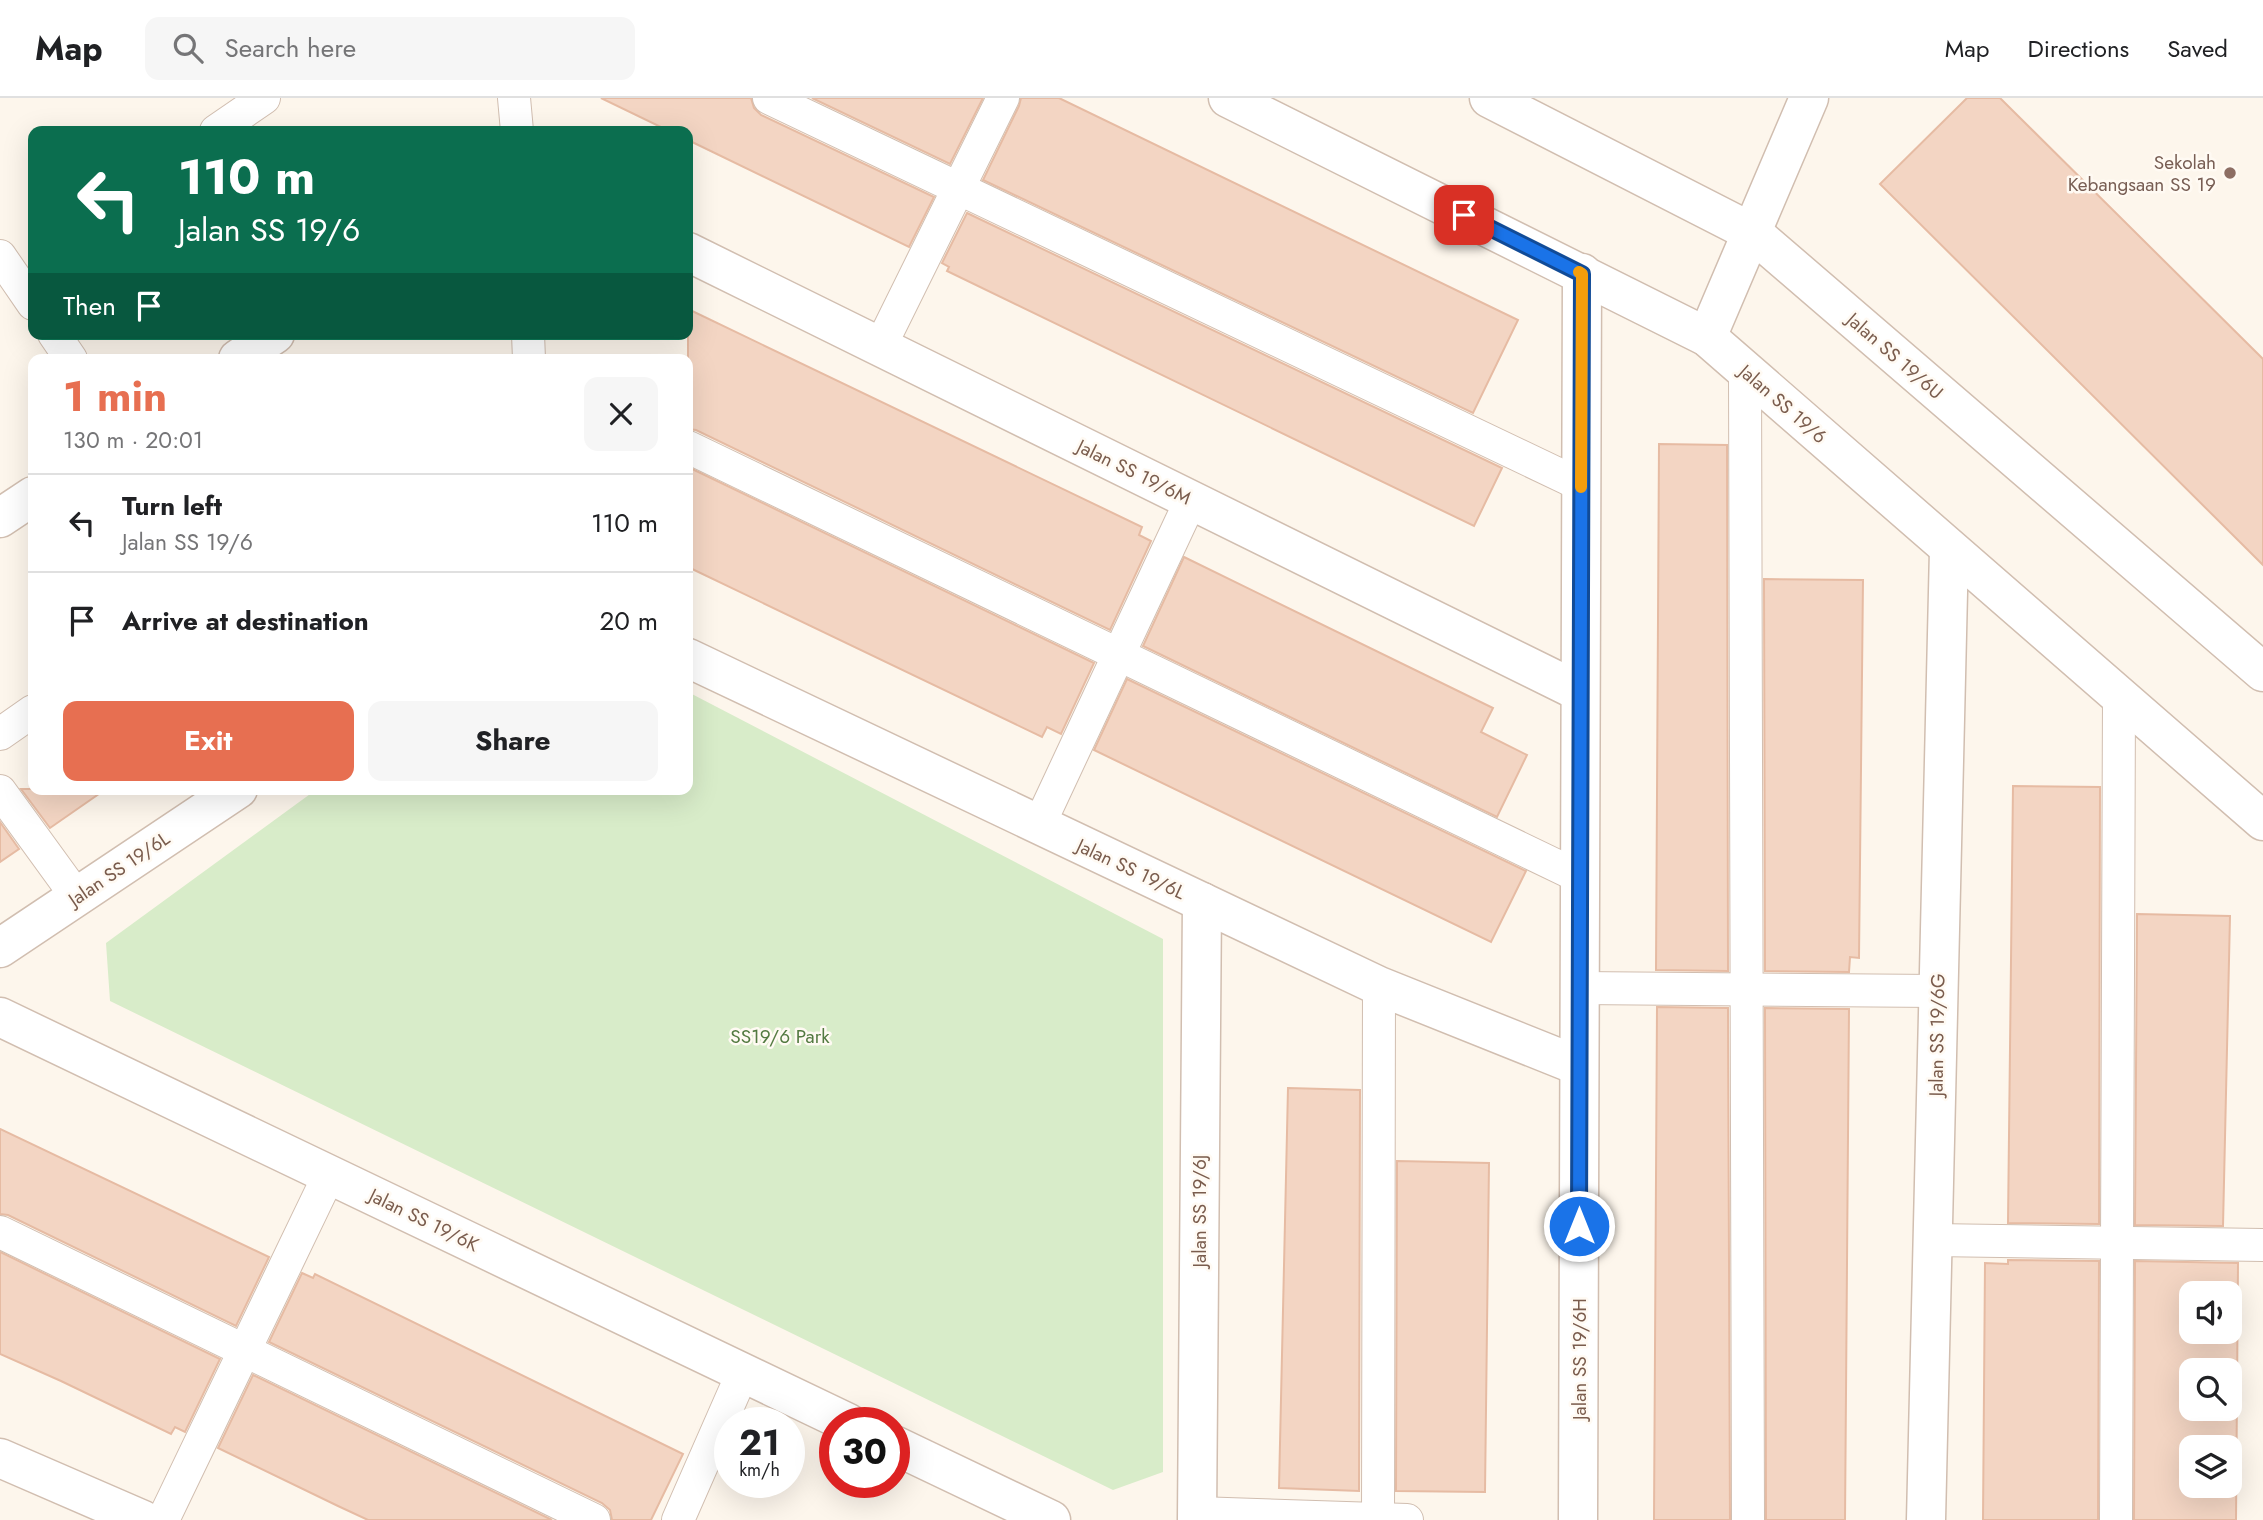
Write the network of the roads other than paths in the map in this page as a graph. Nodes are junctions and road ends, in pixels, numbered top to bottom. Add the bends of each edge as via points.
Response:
1 (264, 98) edge
2 (514, 98) edge
3 (769, 98) edge
4 (1003, 98) edge
5 (1228, 98) edge
6 (1489, 98) edge
7 (1809, 98) edge
8 (223, 126) edge
9 (517, 126) edge
10 (959, 188) junction
11 (1753, 233) junction
12 (693, 254) edge
13 (12, 268) edge
14 (1582, 274) junction
15 (28, 295) edge
16 (1707, 337) junction
17 (266, 340) edge
18 (880, 347) junction
19 (245, 354) edge
20 (1745, 370) junction
21 (693, 449) edge
22 (1581, 485) junction
23 (28, 499) edge
24 (1191, 500) junction
25 (0, 518) edge
26 (1949, 550) junction
27 (1118, 655) junction
28 (693, 660) edge
29 (2263, 672) edge
30 (1580, 692) junction
31 (2119, 697) junction
32 (28, 714) edge
33 (0, 734) edge
34 (0, 791) edge
35 (229, 795) edge
36 (2263, 821) edge
37 (1039, 825) junction
38 (1580, 877) junction
39 (77, 897) junction
40 (1202, 902) junction
41 (0, 948) edge
42 (1379, 986) junction
43 (1579, 988) junction
44 (1746, 990) junction
45 (1938, 991) junction
46 (0, 1017) edge
47 (1579, 1066) junction
48 (329, 1175) junction
49 (0, 1232) edge
50 (1933, 1240) junction
51 (2117, 1243) junction
52 (2263, 1245) edge
53 (244, 1351) junction
54 (743, 1373) junction
55 (819, 1409) edge
56 (910, 1453) edge
57 (0, 1458) edge
58 (1197, 1517) edge
59 (143, 1520) edge
60 (163, 1520) edge
61 (594, 1520) edge
62 (678, 1520) edge
63 (1051, 1520) edge
64 (1388, 1520) edge
65 (1578, 1520) edge
66 (1748, 1520) edge
67 (1926, 1520) edge
68 (2116, 1520) edge

1 - 8 lane
2 - 9 lane
3 - 10 lane
4 - 10 lane
5 - 14 street, Jalan SS 19/6
6 - 11 street, Jalan SS 19/6U
7 - 11 street
10 - 18 lane
10 - 22 lane
11 - 16 street
11 - 29 street, Jalan SS 19/6U
12 - 18 street, Jalan SS 19/6M
13 - 15 lane
14 - 16 street, Jalan SS 19/6
14 - 22 street, Jalan SS 19/6H
16 - 20 street, Jalan SS 19/6
17 - 19 street
18 - 24 street, Jalan SS 19/6M
20 - 26 street, Jalan SS 19/6
20 - 44 lane
21 - 27 lane
22 - 30 street, Jalan SS 19/6H
23 - 25 street
24 - 27 lane
24 - 30 street, Jalan SS 19/6M
26 - 31 street, Jalan SS 19/6
26 - 45 street, Jalan SS 19/6G
27 - 37 lane
27 - 38 lane
28 - 37 street, Jalan SS 19/6L
30 - 38 street, Jalan SS 19/6H
31 - 36 street, Jalan SS 19/6
31 - 51 lane
32 - 33 lane
34 - 39 lane
35 - 39 street, Jalan SS 19/6L
37 - 40 street, Jalan SS 19/6L
38 - 43 street, Jalan SS 19/6H
39 - 41 street, Jalan SS 19/6L
40 - 42 street, Jalan SS 19/6L
40 - 58 street, Jalan SS 19/6J
42 - 47 street, Jalan SS 19/6L
42 - 64 lane
43 - 44 lane
43 - 47 street, Jalan SS 19/6H
44 - 45 lane
44 - 66 lane
45 - 50 street, Jalan SS 19/6G
46 - 48 street, Jalan SS 19/6K
47 - 65 street, Jalan SS 19/6H
48 - 53 lane
48 - 54 street, Jalan SS 19/6K
49 - 53 lane
50 - 51 lane
50 - 67 street, Jalan SS 19/6G
51 - 52 lane
51 - 68 lane
53 - 60 lane
53 - 61 lane
54 - 55 street, Jalan SS 19/6K
54 - 62 lane
56 - 63 street
57 - 59 street
58 - 64 lane

